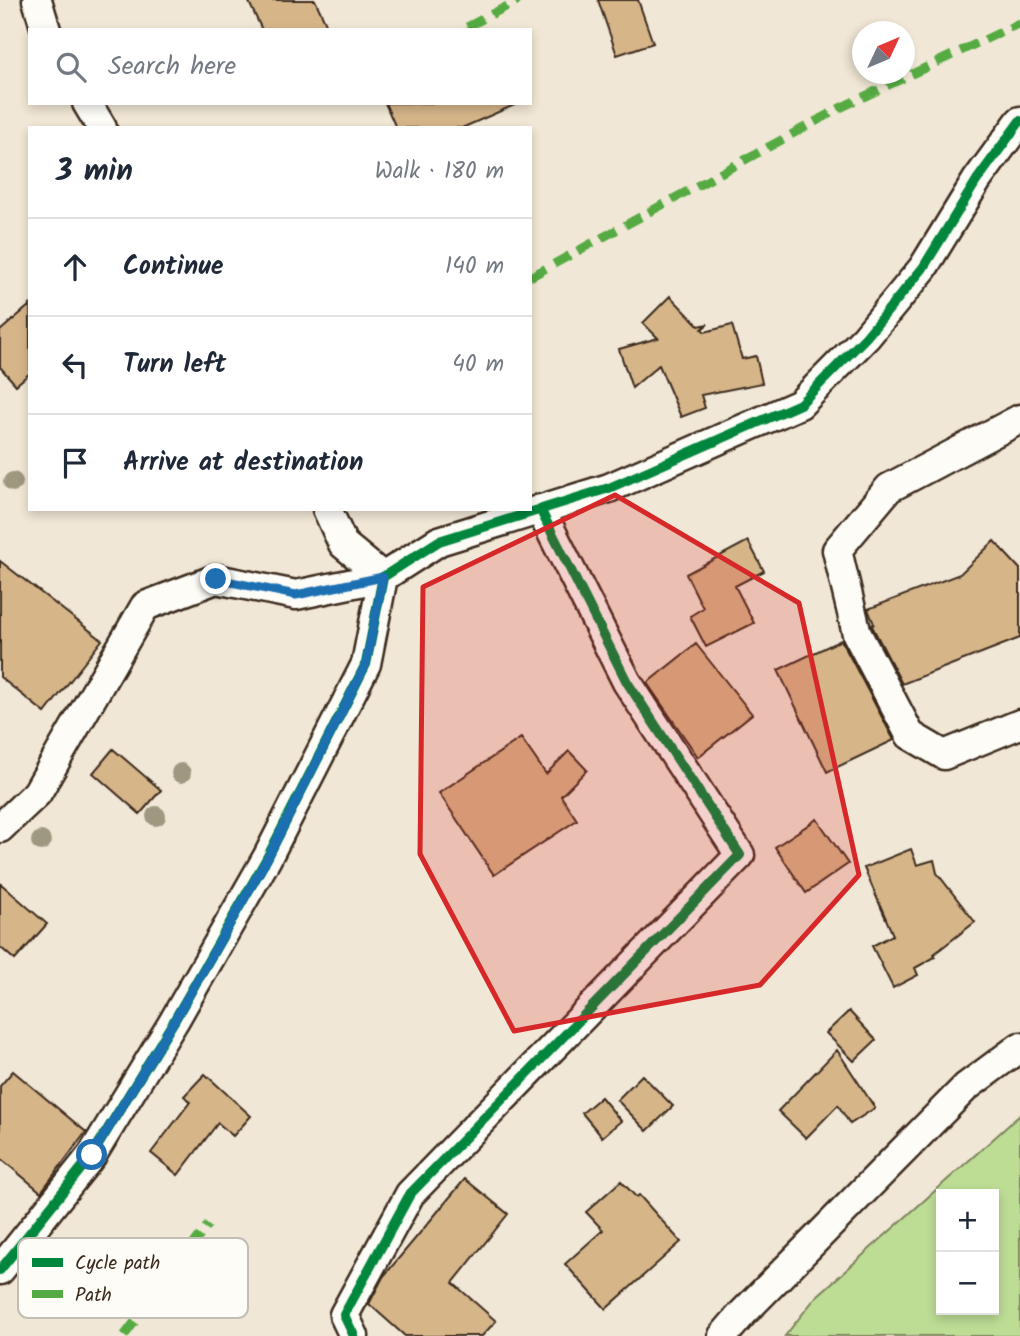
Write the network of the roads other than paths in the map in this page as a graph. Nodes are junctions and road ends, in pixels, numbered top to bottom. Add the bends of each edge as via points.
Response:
1 (37, 0) edge
2 (45, 28) edge
3 (88, 105) edge
4 (1020, 121) edge
5 (101, 126) edge
6 (1020, 419) edge
7 (540, 509) junction
8 (328, 511) edge
9 (383, 577) junction
10 (1020, 724) edge
11 (0, 828) edge
12 (1020, 1048) edge
13 (26, 1238) edge
14 (18, 1248) edge
15 (0, 1270) edge
16 (355, 1336) edge
17 (723, 1336) edge

1 - 2 street
3 - 5 street
4 - 7 street via 923,268 866,337 800,404 609,488
6 - 10 street via 889,488 837,550 857,634 910,735 944,755
7 - 9 street via 439,541
7 - 16 street via 627,682 740,855 410,1194 344,1315
8 - 9 street via 343,544
9 - 11 street via 296,595 216,579 145,606 37,793
9 - 13 street via 366,664 267,859 92,1155
12 - 17 street via 966,1087
14 - 15 street

